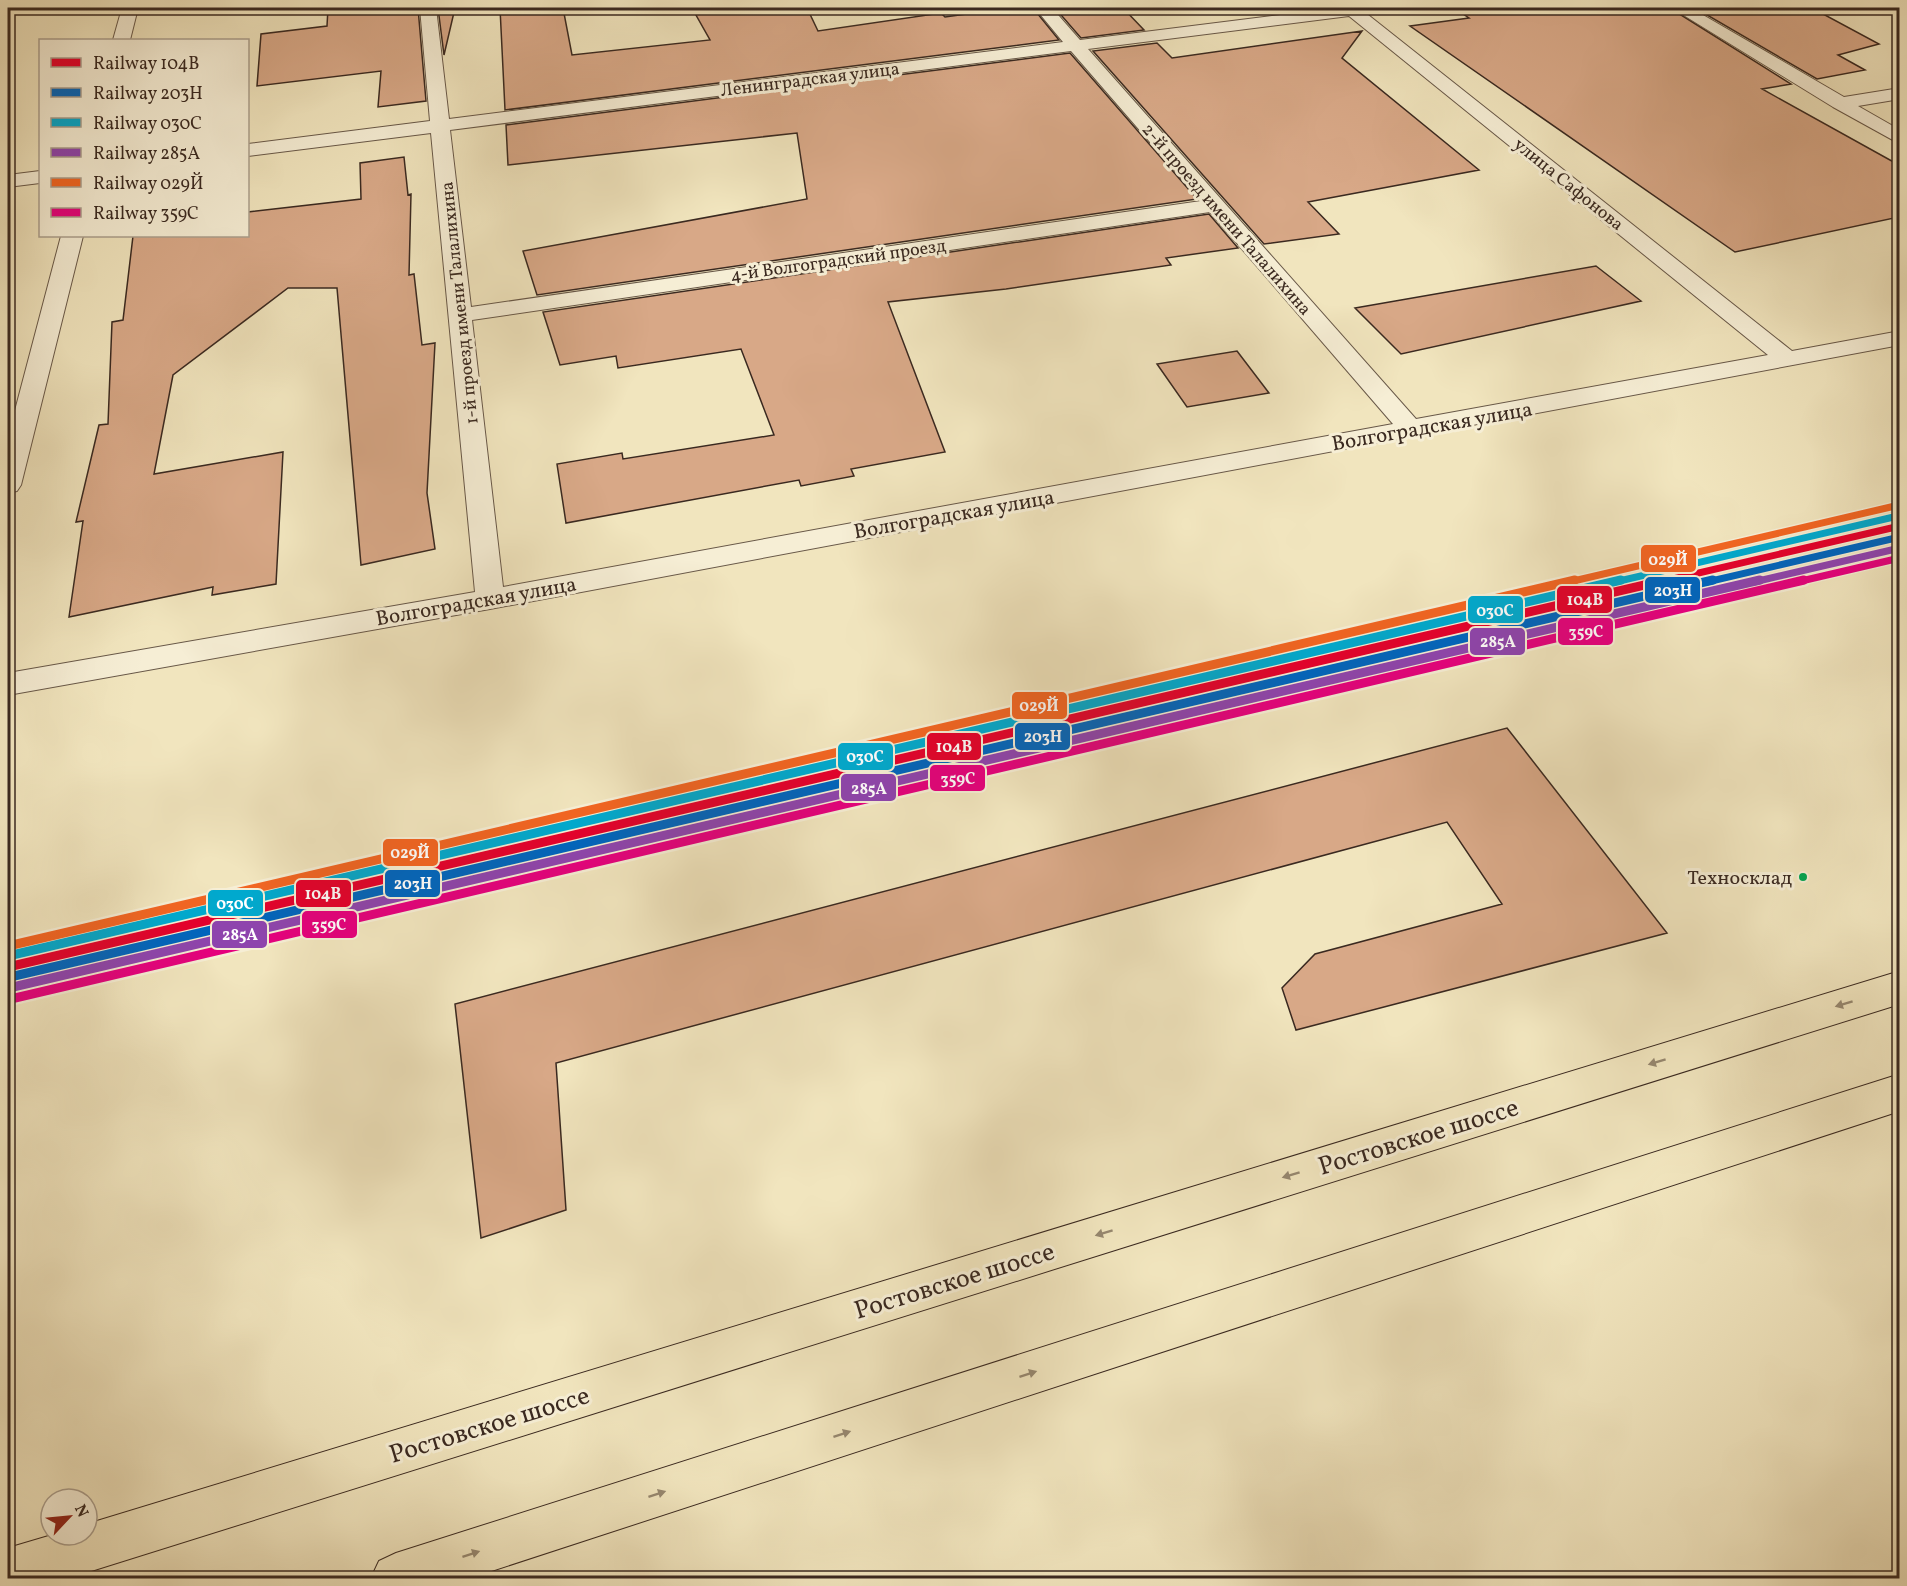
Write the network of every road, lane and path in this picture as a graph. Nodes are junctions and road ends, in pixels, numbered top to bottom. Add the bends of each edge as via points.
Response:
1 (130, 8) edge
2 (428, 8) edge
3 (1043, 8) edge
4 (1373, 8) edge
5 (1680, 8) edge
6 (1350, 9) edge
7 (122, 39) edge
8 (1076, 45) junction
9 (1899, 93) edge
10 (1840, 103) junction
11 (440, 126) junction
12 (1899, 138) edge
13 (249, 150) edge
14 (39, 177) edge
15 (8, 181) edge
16 (1216, 205) junction
17 (72, 237) edge
18 (460, 315) junction
19 (1899, 338) edge
20 (1789, 360) junction
21 (1412, 430) junction
22 (8, 484) edge
23 (490, 599) junction
24 (8, 684) edge
25 (1899, 987) edge
26 (1899, 1092) edge
27 (8, 1573) edge
28 (396, 1578) edge

1 - 7 street
2 - 11 street, 1-й проезд имени Талалихина
3 - 8 street, 2-й проезд имени Талалихина
4 - 6 street, Ленинградская улица
5 - 10 street
6 - 8 street, Ленинградская улица
6 - 20 street, улица Сафонова
8 - 11 street, Ленинградская улица
8 - 16 street, 2-й проезд имени Талалихина
9 - 10 street
10 - 12 street
11 - 13 street, Ленинградская улица
11 - 18 street, 1-й проезд имени Талалихина
14 - 15 street
16 - 18 street, 4-й Волгоградский проезд
16 - 21 street, 2-й проезд имени Талалихина
17 - 22 street
18 - 23 street, 1-й проезд имени Талалихина
19 - 20 street, Волгоградская улица
20 - 21 street, Волгоградская улица
21 - 23 street, Волгоградская улица
23 - 24 street, Волгоградская улица
25 -> 27 main road, Ростовское шоссе
28 -> 26 main road

